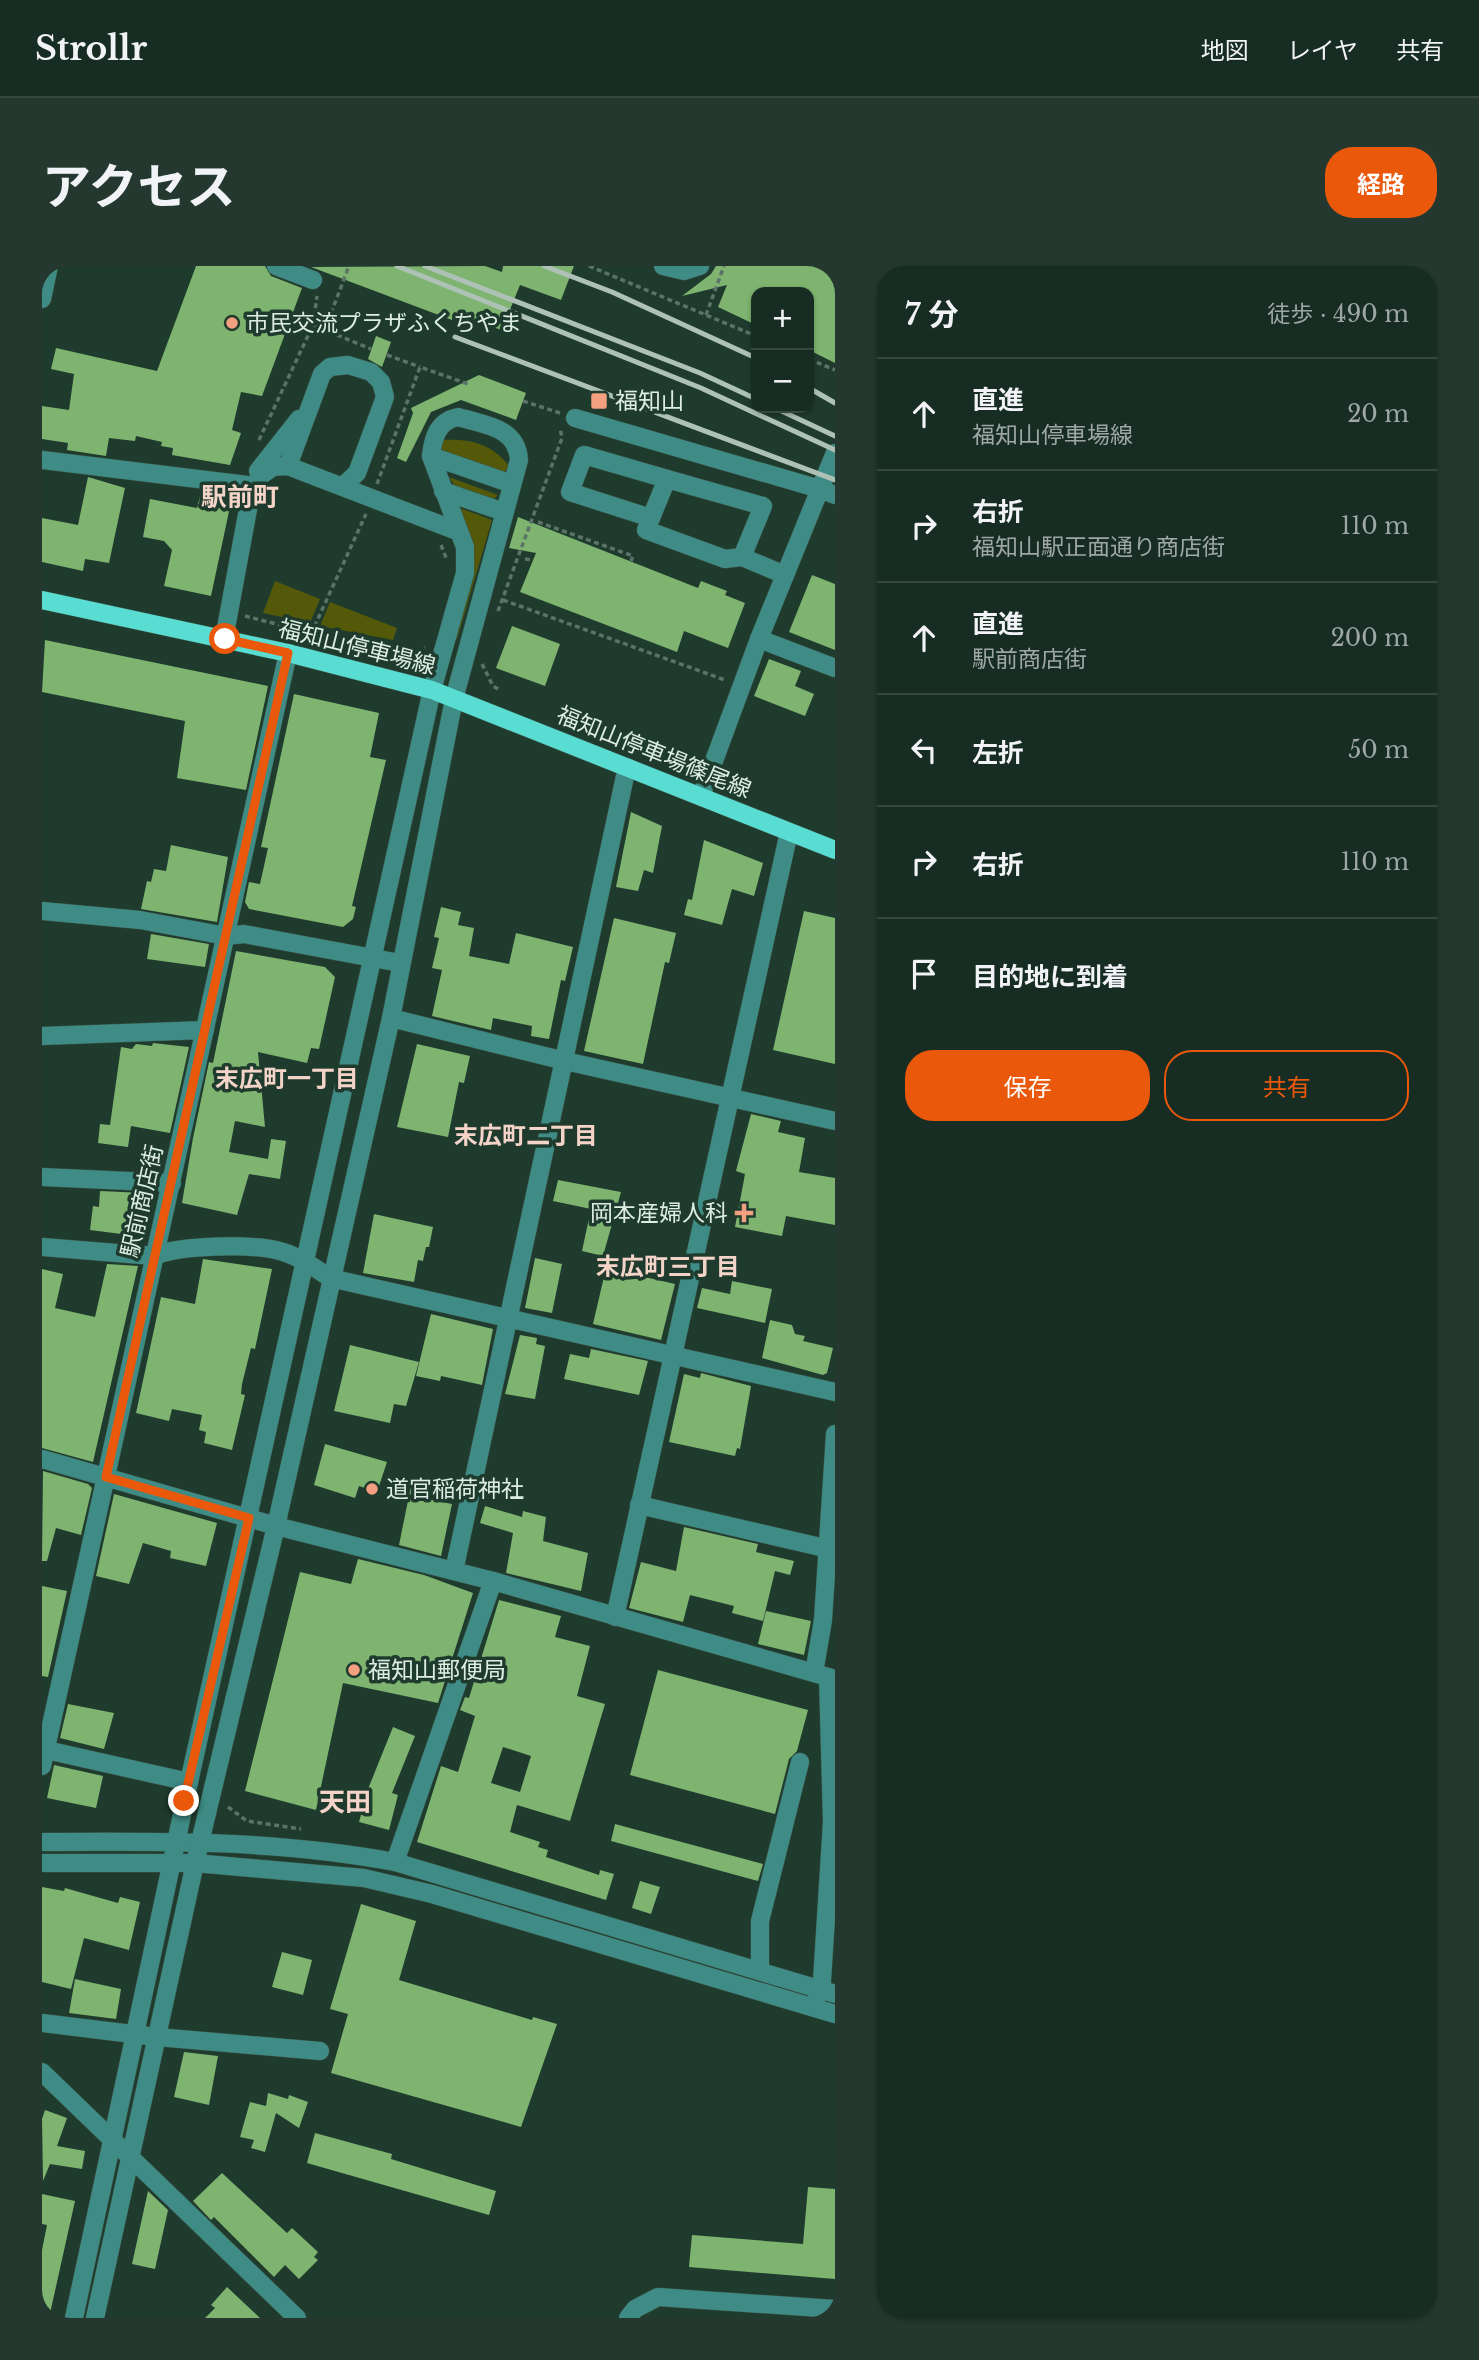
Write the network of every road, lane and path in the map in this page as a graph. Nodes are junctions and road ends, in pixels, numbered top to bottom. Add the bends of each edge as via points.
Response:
1 (49, 266) edge
2 (276, 266) edge
3 (349, 266) edge
4 (589, 266) edge
5 (663, 266) edge
6 (700, 266) edge
7 (724, 266) edge
8 (313, 280) joint
9 (42, 299) edge
10 (706, 315) junction
11 (313, 325) junction
12 (325, 330) junction
13 (751, 335) edge
14 (371, 349) dead end
15 (387, 355) dead end
16 (814, 361) edge
17 (420, 368) junction
18 (835, 370) edge
19 (468, 384) dead end
20 (523, 401) dead end
21 (310, 406) junction
22 (557, 412) junction
23 (575, 418) joint
24 (254, 449) dead end
25 (835, 453) edge
26 (431, 456) junction
27 (42, 460) edge
28 (288, 466) junction
29 (667, 480) junction
30 (512, 484) junction
31 (344, 485) junction
32 (249, 489) junction
33 (443, 491) junction
34 (373, 492) dead end
35 (827, 492) edge
36 (367, 512) dead end
37 (504, 512) junction
38 (651, 518) junction
39 (538, 522) dead end
40 (457, 531) junction
41 (439, 539) dead end
42 (742, 557) junction
43 (525, 559) dead end
44 (533, 560) dead end
45 (631, 561) dead end
46 (450, 568) dead end
47 (785, 575) junction
48 (42, 600) edge
49 (503, 600) junction
50 (242, 611) dead end
51 (494, 623) dead end
52 (311, 634) junction
53 (225, 639) junction
54 (759, 639) junction
55 (428, 645) dead end
56 (288, 653) junction
57 (480, 659) dead end
58 (835, 668) edge
59 (730, 682) dead end
60 (432, 690) junction
61 (500, 690) dead end
62 (454, 699) junction
63 (627, 767) junction
64 (701, 796) junction
65 (789, 832) junction
66 (835, 850) edge
67 (42, 911) edge
68 (226, 936) junction
69 (373, 957) junction
70 (400, 963) junction
71 (391, 1018) junction
72 (205, 1030) junction
73 (42, 1036) edge
74 (565, 1061) junction
75 (729, 1098) junction
76 (835, 1121) edge
77 (42, 1177) edge
78 (172, 1183) junction
79 (42, 1247) edge
80 (154, 1256) junction
81 (305, 1261) junction
82 (330, 1278) junction
83 (508, 1316) junction
84 (672, 1354) junction
85 (835, 1392) edge
86 (835, 1434) edge
87 (42, 1459) edge
88 (106, 1477) junction
89 (639, 1505) junction
90 (249, 1518) junction
91 (276, 1526) junction
92 (829, 1549) junction
93 (454, 1571) junction
94 (493, 1581) junction
95 (615, 1617) junction
96 (826, 1676) edge
97 (43, 1754) edge
98 (800, 1762) dead end
99 (189, 1782) junction
100 (176, 1841) junction
101 (202, 1841) junction
102 (42, 1842) edge
103 (396, 1862) junction
104 (42, 1863) edge
105 (172, 1863) junction
106 (195, 1863) junction
107 (760, 1970) junction
108 (827, 1992) edge
109 (813, 2008) junction
110 (835, 2014) edge
111 (42, 2023) edge
112 (134, 2034) junction
113 (157, 2037) junction
114 (320, 2051) dead end
115 (42, 2072) edge
116 (113, 2141) junction
117 (131, 2159) junction
118 (835, 2309) edge
119 (791, 2312) edge
120 (74, 2318) edge
121 (95, 2318) edge
122 (297, 2318) edge
123 (628, 2318) edge

1 - 9 street
2 - 8 street
3 - 12 path
4 - 10 path
5 - 6 street via 684,271
7 - 10 path
8 - 11 path via 318,288
10 - 13 path
11 - 12 path
11 - 24 path
12 - 14 path
15 - 17 path
16 - 18 path
17 - 19 path
17 - 34 path
20 - 22 path
21 - 28 street
21 - 31 street via 322,374 330,367 348,365 371,372 381,382 385,397 357,473
21 - 32 street
22 - 23 path
22 - 49 path via 562,438
23 - 35 street
25 - 35 street
26 - 30 street
26 - 30 street via 432,441 449,418 506,432 518,450
26 - 33 street
27 - 32 street
28 - 31 street
28 - 32 street via 273,467
29 - 38 street
29 - 38 street via 584,455 570,492
29 - 42 street via 763,506
30 - 37 street
31 - 40 street
32 - 53 street
33 - 37 street
33 - 40 street
35 - 47 street
36 - 52 path
37 - 62 street
38 - 42 street via 646,530 726,559
39 - 45 path via 633,556
40 - 60 street via 465,547 465,573
41 - 46 path
42 - 47 street
43 - 44 path
47 - 54 street
48 - 53 main road, 福知山停車場線
49 - 51 path
49 - 59 path
50 - 52 path via 247,619
52 - 55 path via 406,657
53 - 56 main road, 福知山停車場線
54 - 58 street
54 - 64 street
56 - 60 main road, 福知山停車場線
56 - 68 street, 駅前商店街
57 - 61 path via 493,686
60 - 62 main road, 福知山停車場線
60 - 69 street
62 - 63 main road, 福知山停車場篠尾線
62 - 70 street
63 - 64 main road, 福知山停車場篠尾線
63 - 74 street
64 - 65 main road, 福知山停車場篠尾線
65 - 66 main road, 福知山停車場篠尾線
65 - 75 street
67 - 68 street via 140,920
68 - 69 street via 244,934
68 - 72 street, 駅前商店街
69 - 70 street
69 - 81 street
70 - 71 street
71 - 74 street
71 - 82 street
72 - 73 street
72 - 78 street, 駅前商店街
74 - 75 street
74 - 83 street
75 - 76 street
75 - 84 street
77 - 78 street
78 - 80 street, 駅前商店街
79 - 80 street
80 - 81 street via 217,1247 281,1251
80 - 88 street, 駅前商店街
81 - 82 street
81 - 90 street
82 - 83 street
82 - 91 street
83 - 84 street
83 - 93 street
84 - 85 street
84 - 89 street
86 - 92 street
87 - 88 street
88 - 90 street
88 - 97 street, 駅前商店街
89 - 92 street
89 - 95 street
90 - 91 street
90 - 99 street
91 - 93 street
91 - 101 street
92 - 96 street via 823,1620
93 - 94 street
94 - 95 street
94 - 103 street
95 - 96 street
96 - 108 street via 832,1822
97 - 99 street
98 - 107 street via 760,1921
99 - 100 street
100 - 101 street
100 - 102 street
100 - 105 street
101 - 103 street via 331,1850
101 - 106 street
103 - 107 street
104 - 105 street
105 - 106 street
105 - 112 street
106 - 109 street via 378,1881
106 - 113 street
107 - 108 street
108 - 109 street
109 - 110 street
111 - 112 street
112 - 113 street
112 - 116 street
113 - 114 street
113 - 117 street
115 - 116 street
116 - 117 street
116 - 120 street
117 - 121 street
117 - 122 street
118 - 119 street
119 - 123 street via 658,2297

